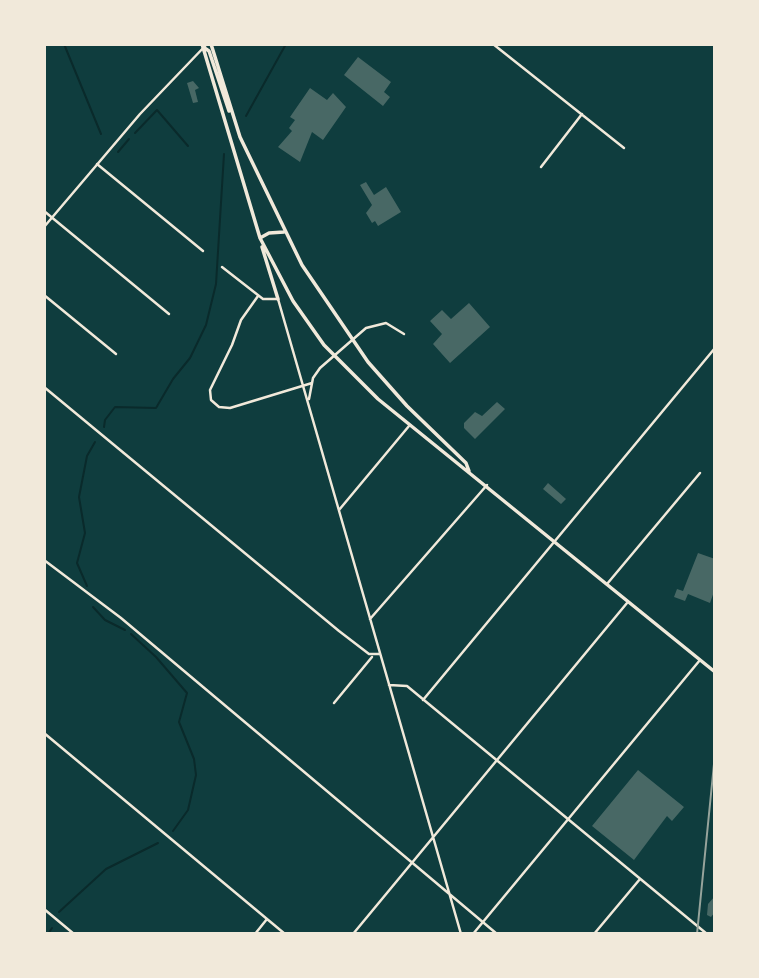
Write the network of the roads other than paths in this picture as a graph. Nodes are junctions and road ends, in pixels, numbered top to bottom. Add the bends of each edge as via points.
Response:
1 (208, 44) edge
2 (493, 44) edge
3 (582, 114) junction
4 (235, 124) junction
5 (624, 148) dead end
6 (97, 164) junction
7 (541, 167) dead end
8 (44, 211) edge
9 (52, 217) junction
10 (44, 227) edge
11 (284, 233) junction
12 (260, 238) junction
13 (203, 251) dead end
14 (222, 267) dead end
15 (44, 295) edge
16 (258, 296) junction
17 (278, 299) junction
18 (169, 314) dead end
19 (404, 334) dead end
20 (352, 340) junction
21 (715, 348) edge
22 (116, 354) dead end
23 (333, 356) junction
24 (312, 383) junction
25 (302, 386) junction
26 (44, 387) edge
27 (309, 399) junction
28 (410, 426) junction
29 (469, 471) junction
30 (700, 472) dead end
31 (487, 485) junction
32 (339, 510) junction
33 (557, 542) junction
34 (44, 560) edge
35 (607, 584) junction
36 (629, 601) junction
37 (370, 619) junction
38 (380, 654) junction
39 (372, 656) junction
40 (700, 660) junction
41 (715, 673) edge
42 (389, 685) junction
43 (423, 699) junction
44 (334, 703) dead end
45 (44, 733) edge
46 (496, 760) junction
47 (569, 820) junction
48 (432, 837) junction
49 (411, 863) junction
50 (640, 879) junction
51 (450, 896) junction
52 (44, 909) edge
53 (267, 919) junction
54 (483, 923) junction
55 (74, 934) edge
56 (255, 934) edge
57 (285, 934) edge
58 (353, 934) edge
59 (461, 934) edge
60 (473, 934) edge
61 (497, 934) edge
62 (594, 934) edge
63 (707, 934) edge

1 - 4 main road
1 - 4 main road
1 - 6 street
1 - 12 main road
2 - 3 street
3 - 5 street
3 - 7 street
4 - 11 main road
6 - 9 street
6 - 13 street
8 - 9 street
9 - 10 street
9 - 18 street
11 - 12 main road
11 - 20 main road
12 - 17 main road
12 - 23 main road via 293,301
14 - 16 street
15 - 22 street
16 - 17 street
16 - 25 street via 241,320 210,390 212,400 219,407 230,408
17 - 25 street
19 - 20 street via 380,323
20 - 23 street
20 - 29 main road
21 - 33 street
23 - 24 street
23 - 28 main road
24 - 25 street
24 - 27 street
25 - 27 street
26 - 39 street
27 - 32 street
28 - 29 main road
28 - 32 street
29 - 31 main road
30 - 35 street
31 - 33 main road
31 - 37 street
32 - 37 street
33 - 35 main road
33 - 43 street
34 - 49 street via 121,618
35 - 36 main road
36 - 40 main road
36 - 46 street
37 - 38 street
38 - 39 street
38 - 42 street
39 - 44 street
40 - 41 main road
40 - 47 street
42 - 43 street via 404,684
42 - 48 street
43 - 46 street
45 - 53 street
46 - 47 street
46 - 48 street
47 - 50 street
47 - 54 street
48 - 49 street
48 - 51 street
49 - 51 street
49 - 58 street
50 - 62 street
50 - 63 street
51 - 54 street
51 - 59 street
52 - 55 street
53 - 56 street
53 - 57 street
54 - 60 street
54 - 61 street

